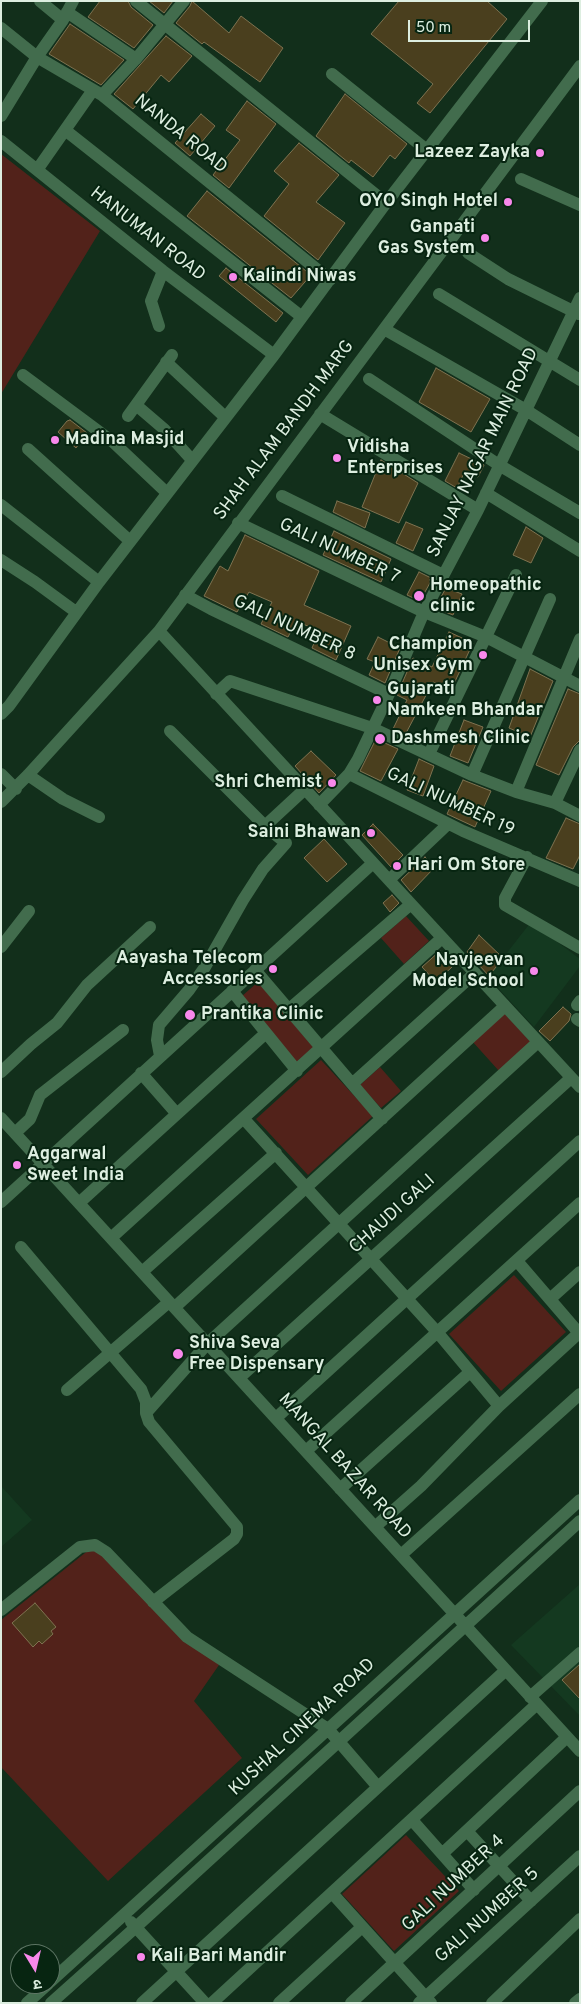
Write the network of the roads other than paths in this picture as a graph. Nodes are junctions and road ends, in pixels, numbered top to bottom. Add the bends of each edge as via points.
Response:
1 (40, 1) edge
2 (136, 1) edge
3 (184, 1) edge
4 (542, 1) edge
5 (68, 11) edge
6 (165, 25) junction
7 (1, 28) edge
8 (37, 57) junction
9 (136, 59) junction
10 (580, 66) edge
11 (332, 74) dead end
12 (98, 93) junction
13 (1, 116) edge
14 (65, 130) junction
15 (1, 141) edge
16 (428, 151) junction
17 (37, 170) junction
18 (513, 173) junction
19 (386, 203) junction
20 (580, 205) edge
21 (468, 253) dead end
22 (163, 271) junction
23 (330, 280) junction
24 (439, 294) dead end
25 (580, 298) edge
26 (577, 313) edge
27 (302, 317) junction
28 (160, 326) dead end
29 (384, 329) junction
30 (274, 355) junction
31 (549, 361) junction
32 (23, 376) dead end
33 (369, 379) dead end
34 (580, 380) edge
35 (136, 405) junction
36 (526, 410) junction
37 (320, 414) junction
38 (128, 416) dead end
39 (225, 417) junction
40 (580, 445) edge
41 (28, 449) dead end
42 (192, 460) junction
43 (499, 465) junction
44 (167, 493) junction
45 (486, 493) junction
46 (282, 496) dead end
47 (1, 506) edge
48 (478, 510) junction
49 (580, 514) edge
50 (238, 523) junction
51 (130, 541) junction
52 (580, 551) edge
53 (1, 560) edge
54 (443, 575) junction
55 (516, 575) dead end
56 (99, 582) junction
57 (186, 594) junction
58 (550, 598) dead end
59 (76, 612) junction
60 (424, 612) junction
61 (159, 631) junction
62 (486, 637) junction
63 (580, 640) edge
64 (525, 657) junction
65 (563, 677) junction
66 (580, 686) edge
67 (216, 694) junction
68 (389, 694) junction
69 (1, 714) edge
70 (372, 728) junction
71 (170, 731) dead end
72 (429, 754) junction
73 (579, 757) edge
74 (1, 774) edge
75 (349, 774) junction
76 (28, 775) junction
77 (472, 775) junction
78 (16, 789) junction
79 (305, 789) junction
80 (516, 792) junction
81 (1, 802) edge
82 (555, 802) junction
83 (320, 805) junction
84 (580, 816) edge
85 (99, 817) dead end
86 (448, 824) junction
87 (265, 826) junction
88 (532, 859) junction
89 (373, 863) junction
90 (389, 880) junction
91 (580, 881) edge
92 (412, 904) junction
93 (29, 911) dead end
94 (150, 927) dead end
95 (442, 938) junction
96 (1, 947) edge
97 (580, 948) edge
98 (255, 970) junction
99 (475, 973) junction
100 (232, 991) junction
101 (505, 1006) junction
102 (288, 1010) junction
103 (123, 1030) dead end
104 (266, 1033) junction
105 (538, 1042) junction
106 (321, 1049) junction
107 (160, 1056) junction
108 (297, 1071) junction
109 (1, 1072) edge
110 (141, 1073) junction
111 (575, 1082) edge
112 (352, 1084) junction
113 (177, 1114) junction
114 (244, 1119) junction
115 (382, 1119) junction
116 (6, 1126) edge
117 (580, 1141) edge
118 (276, 1153) junction
119 (42, 1163) junction
120 (307, 1188) junction
121 (1, 1202) edge
122 (80, 1203) junction
123 (580, 1203) edge
124 (339, 1223) junction
125 (112, 1238) junction
126 (21, 1247) dead end
127 (371, 1259) junction
128 (517, 1261) junction
129 (142, 1272) junction
130 (580, 1272) edge
131 (407, 1298) junction
132 (550, 1299) junction
133 (172, 1304) junction
134 (579, 1332) edge
135 (438, 1333) junction
136 (208, 1343) junction
137 (111, 1353) junction
138 (470, 1372) junction
139 (240, 1378) junction
140 (67, 1390) dead end
141 (580, 1394) edge
142 (499, 1406) junction
143 (146, 1413) junction
144 (276, 1418) junction
145 (306, 1451) junction
146 (340, 1489) junction
147 (580, 1500) edge
148 (580, 1521) edge
149 (376, 1526) junction
150 (401, 1555) junction
151 (153, 1602) junction
152 (1, 1610) edge
153 (454, 1613) junction
154 (465, 1625) junction
155 (580, 1653) edge
156 (506, 1670) junction
157 (534, 1700) junction
158 (328, 1729) junction
159 (567, 1737) junction
160 (339, 1741) junction
161 (580, 1751) edge
162 (378, 1787) junction
163 (580, 1791) edge
164 (412, 1820) junction
165 (467, 1831) junction
166 (442, 1854) junction
167 (580, 1856) edge
168 (499, 1866) junction
169 (474, 1890) junction
170 (332, 1893) junction
171 (531, 1901) junction
172 (125, 1916) junction
173 (580, 1919) edge
174 (362, 1927) junction
175 (136, 1928) junction
176 (394, 1963) junction
177 (176, 1972) junction
178 (60, 1973) edge
179 (37, 1994) edge
180 (580, 1999) edge
181 (426, 2001) edge
182 (145, 2002) edge
183 (27, 2003) edge
184 (51, 2003) edge
185 (205, 2003) edge
186 (212, 2003) edge
187 (279, 2003) edge
188 (351, 2003) edge
189 (492, 2003) edge
190 (575, 2003) edge

1 - 5 street
2 - 6 street
3 - 6 street
4 - 16 street
5 - 8 street
5 - 9 street
6 - 9 street
6 - 19 street
7 - 8 street, NANDA ROAD
8 - 12 street, NANDA ROAD
8 - 13 street
9 - 12 street
10 - 18 street, SHAH ALAM BANDH MARG
11 - 16 street
12 - 14 street
12 - 23 street, NANDA ROAD
14 - 17 street
14 - 27 street
15 - 17 street, HANUMAN ROAD
16 - 19 street
17 - 22 street, HANUMAN ROAD
18 - 20 street
18 - 29 street, SHAH ALAM BANDH MARG
19 - 23 street
21 - 26 street via 516,283
22 - 28 street via 151,301
22 - 30 street, HANUMAN ROAD
23 - 27 street
24 - 31 street
25 - 26 street, SANJAY NAGAR MAIN ROAD
26 - 31 street, SANJAY NAGAR MAIN ROAD
27 - 30 street
29 - 36 street
29 - 37 street, SHAH ALAM BANDH MARG
30 - 39 street
31 - 34 street
31 - 36 street, SANJAY NAGAR MAIN ROAD
32 - 44 street via 113,442
33 - 43 street
35 - 38 street
35 - 39 street via 169,358
35 - 42 street
36 - 40 street
36 - 43 street, SANJAY NAGAR MAIN ROAD
37 - 48 street
37 - 50 street, SHAH ALAM BANDH MARG
39 - 42 street
41 - 51 street
42 - 44 street
43 - 45 street, SANJAY NAGAR MAIN ROAD
43 - 49 street
44 - 51 street
45 - 48 street, SANJAY NAGAR MAIN ROAD
45 - 52 street
46 - 54 street
47 - 56 street
48 - 54 street, SANJAY NAGAR MAIN ROAD
50 - 57 street, SHAH ALAM BANDH MARG
50 - 60 street, GALI NUMBER 7
51 - 56 street
53 - 59 street
54 - 60 street, SANJAY NAGAR MAIN ROAD
55 - 62 street
56 - 59 street
57 - 61 street, SHAH ALAM BANDH MARG
57 - 68 street, GALI NUMBER 8
58 - 64 street
59 - 69 street
60 - 62 street, GALI NUMBER 7
60 - 68 street, SANJAY NAGAR MAIN ROAD
61 - 67 street
61 - 76 street, SHAH ALAM BANDH MARG
62 - 64 street, GALI NUMBER 7
62 - 72 street
63 - 65 street
64 - 65 street, GALI NUMBER 7
64 - 77 street
65 - 66 street, GALI NUMBER 7
65 - 80 street
67 - 70 street via 230,681
67 - 79 street
68 - 70 street, SANJAY NAGAR MAIN ROAD
70 - 72 street
70 - 75 street, SANJAY NAGAR MAIN ROAD
71 - 87 street
72 - 77 street
73 - 82 street
74 - 78 street
75 - 83 street, SANJAY NAGAR MAIN ROAD
75 - 86 street, GALI NUMBER 19
76 - 78 street, SHAH ALAM BANDH MARG
76 - 85 street via 63,799
77 - 80 street
78 - 81 street, SHAH ALAM BANDH MARG
79 - 83 street
79 - 87 street
80 - 82 street
82 - 84 street
83 - 89 street
86 - 88 street, GALI NUMBER 19
86 - 90 street
87 - 107 street via 286,843 263,869 189,990 159,1025
88 - 91 street, GALI NUMBER 19
88 - 97 street via 505,898 505,904
89 - 90 street
89 - 98 street
90 - 92 street
92 - 95 street
92 - 102 street
93 - 96 street
94 - 109 street via 87,985 57,1024
95 - 99 street
95 - 106 street
98 - 100 street
98 - 102 street
99 - 101 street
99 - 112 street
100 - 104 street
100 - 107 street
101 - 105 street
101 - 115 street
102 - 106 street
103 - 116 street via 40,1095 30,1119
104 - 108 street
104 - 113 street
105 - 111 street
105 - 124 street
106 - 108 street
106 - 112 street
107 - 110 street
108 - 114 street
110 - 113 street
110 - 119 street
111 - 127 street, CHAUDI GALI
112 - 115 street
113 - 122 street
114 - 118 street
114 - 125 street
115 - 120 street
116 - 119 street, MANGAL BAZAR ROAD
117 - 131 street
118 - 120 street
118 - 129 street
119 - 121 street
119 - 122 street, MANGAL BAZAR ROAD
120 - 124 street
120 - 133 street
122 - 125 street, MANGAL BAZAR ROAD
123 - 128 street
124 - 127 street
124 - 136 street
125 - 129 street, MANGAL BAZAR ROAD
126 - 137 street
127 - 131 street
127 - 139 street, CHAUDI GALI
128 - 132 street
128 - 135 street
129 - 133 street, MANGAL BAZAR ROAD
130 - 132 street
131 - 135 street
131 - 144 street
132 - 134 street
133 - 136 street, MANGAL BAZAR ROAD
133 - 137 street
134 - 142 street
135 - 138 street
135 - 145 street
136 - 139 street, MANGAL BAZAR ROAD
136 - 143 street
137 - 140 street
137 - 143 street via 141,1390
138 - 142 street
138 - 146 street
139 - 144 street, MANGAL BAZAR ROAD
141 - 150 street
142 - 149 street
143 - 151 street via 149,1422 237,1527 234,1538
144 - 145 street, MANGAL BAZAR ROAD
145 - 146 street, MANGAL BAZAR ROAD
146 - 149 street, MANGAL BAZAR ROAD
147 - 153 street, KUSHAL CINEMA ROAD
148 - 154 street, KUSHAL CINEMA ROAD
149 - 150 street, MANGAL BAZAR ROAD
150 - 153 street, MANGAL BAZAR ROAD
151 - 152 street via 106,1552 95,1545 80,1547
151 - 158 street via 187,1637
153 - 154 street, MANGAL BAZAR ROAD
153 - 158 street, KUSHAL CINEMA ROAD
154 - 156 street, MANGAL BAZAR ROAD
154 - 160 street, KUSHAL CINEMA ROAD
155 - 157 street
156 - 157 street, MANGAL BAZAR ROAD
156 - 162 street
157 - 159 street, MANGAL BAZAR ROAD
157 - 164 street
158 - 160 street
158 - 172 street, KUSHAL CINEMA ROAD
159 - 161 street, MANGAL BAZAR ROAD
159 - 165 street
160 - 162 street
160 - 175 street, KUSHAL CINEMA ROAD
162 - 177 street
163 - 168 street, GALI NUMBER 4
164 - 166 street
164 - 170 street
165 - 166 street
165 - 168 street
166 - 169 street
167 - 171 street, GALI NUMBER 5
168 - 169 street, GALI NUMBER 4
168 - 171 street
169 - 176 street, GALI NUMBER 4
170 - 174 street
170 - 186 street
171 - 181 street, GALI NUMBER 5
172 - 175 street
172 - 178 street, KUSHAL CINEMA ROAD
173 - 189 street
174 - 176 street
174 - 187 street
175 - 177 street
175 - 184 street, KUSHAL CINEMA ROAD
176 - 181 street
176 - 188 street, GALI NUMBER 4
177 - 182 street
177 - 185 street
179 - 183 street, KUSHAL CINEMA ROAD
180 - 190 street

